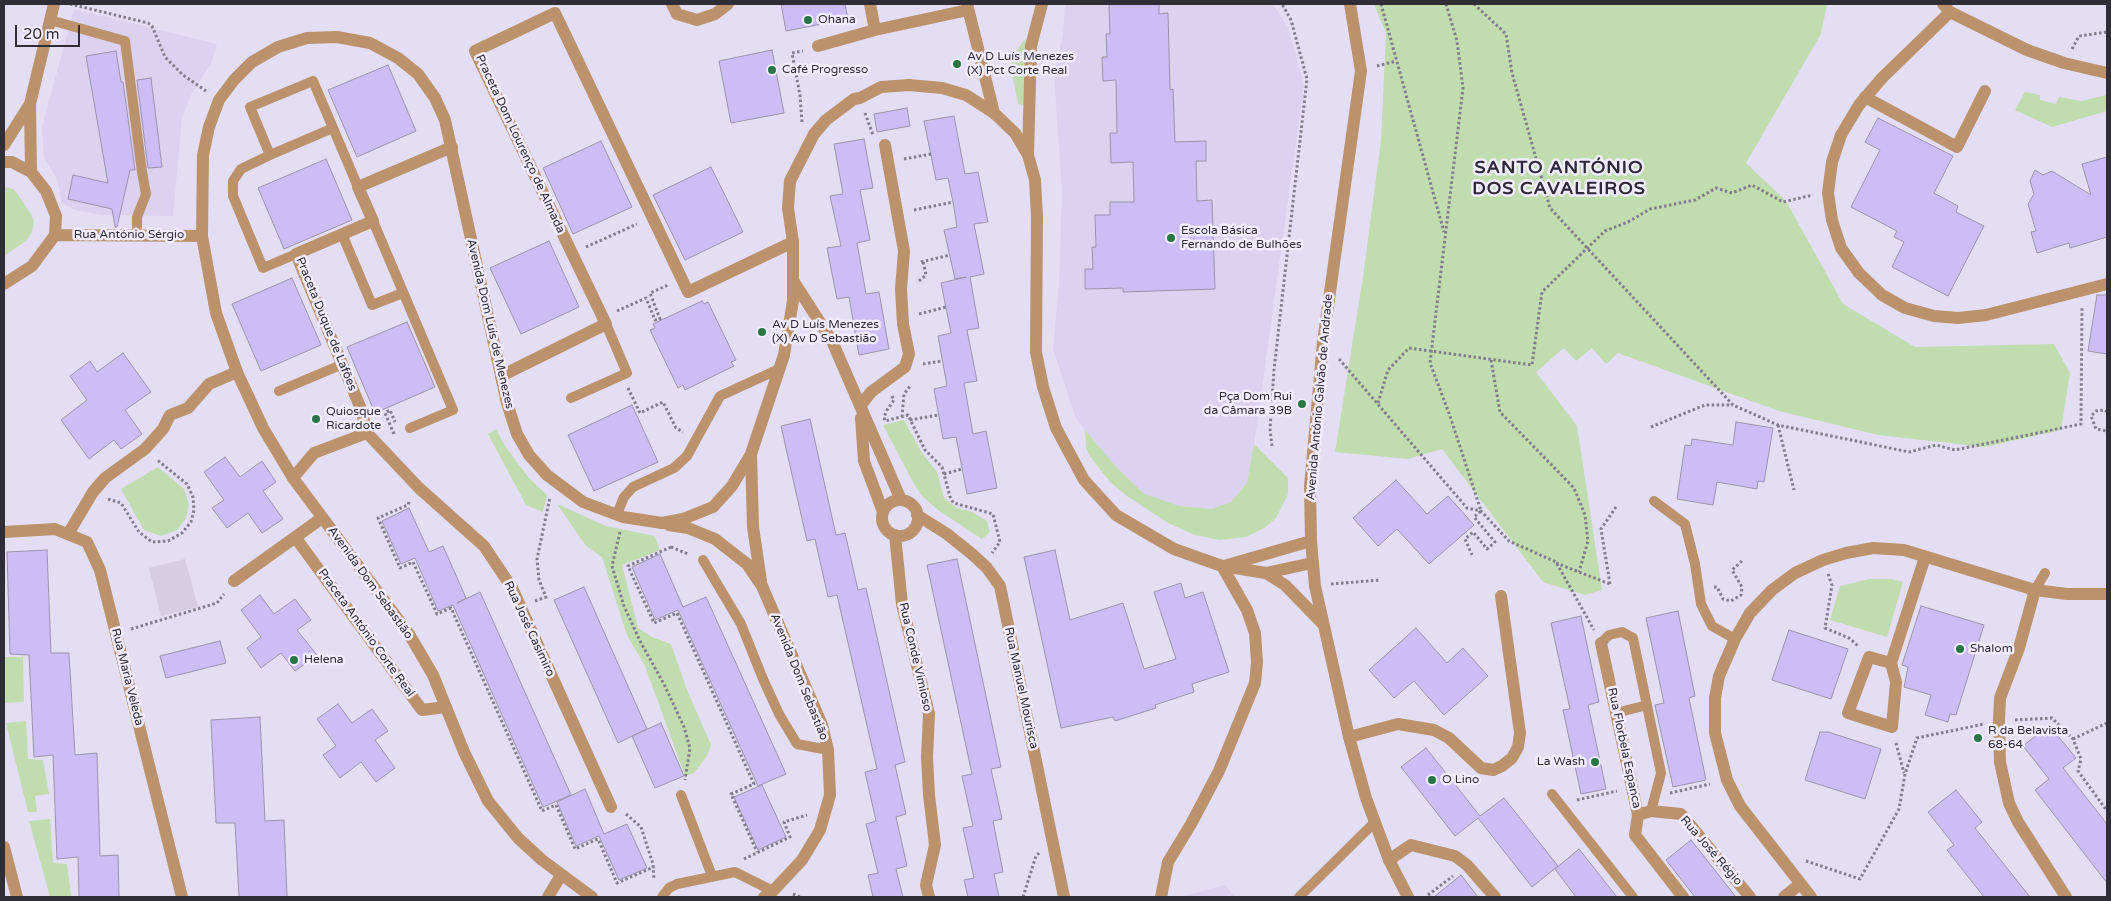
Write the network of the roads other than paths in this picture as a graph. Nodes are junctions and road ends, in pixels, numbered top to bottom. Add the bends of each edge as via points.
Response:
1 (54, 4) edge
2 (672, 4) edge
3 (728, 4) edge
4 (870, 4) edge
5 (1042, 4) edge
6 (1350, 4) edge
7 (968, 7) edge
8 (1946, 8) edge
9 (50, 20) junction
10 (875, 30) junction
11 (818, 46) road end
12 (2107, 73) edge
13 (1985, 91) dead end
14 (1865, 97) junction
15 (30, 104) junction
16 (994, 113) junction
17 (333, 128) junction
18 (4, 145) edge
19 (885, 145) road end
20 (452, 147) junction
21 (270, 155) junction
22 (1028, 155) junction
23 (4, 162) edge
24 (31, 172) junction
25 (358, 187) junction
26 (373, 221) junction
27 (342, 234) junction
28 (55, 235) junction
29 (137, 235) junction
30 (202, 236) junction
31 (793, 242) junction
32 (296, 254) junction
33 (794, 282) junction
34 (4, 284) edge
35 (2107, 284) edge
36 (403, 293) junction
37 (604, 320) junction
38 (343, 364) junction
39 (779, 369) junction
40 (237, 372) junction
41 (501, 376) junction
42 (279, 391) dead end
43 (571, 398) dead end
44 (861, 405) junction
45 (410, 428) dead end
46 (366, 433) junction
47 (752, 454) junction
48 (293, 478) junction
49 (901, 500) junction
50 (1654, 500) dead end
51 (883, 512) junction
52 (917, 515) junction
53 (620, 516) junction
54 (322, 518) junction
55 (662, 523) junction
56 (4, 532) edge
57 (68, 534) junction
58 (896, 535) junction
59 (296, 537) junction
60 (1310, 541) junction
61 (1926, 556) junction
62 (703, 560) dead end
63 (1312, 563) junction
64 (1222, 566) junction
65 (2045, 573) dead end
66 (1266, 574) junction
67 (234, 580) road end
68 (762, 586) junction
69 (2034, 590) junction
70 (2107, 594) edge
71 (1501, 596) dead end
72 (1323, 624) junction
73 (1734, 639) junction
74 (1601, 643) joint
75 (1891, 663) junction
76 (1647, 705) junction
77 (446, 707) junction
78 (1616, 713) junction
79 (1349, 736) junction
80 (828, 750) junction
81 (1552, 794) dead end
82 (681, 795) road end
83 (611, 807) road end
84 (1651, 811) junction
85 (1638, 815) junction
86 (1374, 823) junction
87 (4, 846) edge
88 (1389, 860) junction
89 (561, 875) junction
90 (712, 876) junction
91 (1800, 884) junction
92 (769, 894) edge
93 (17, 897) edge
94 (182, 897) edge
95 (548, 897) edge
96 (592, 897) edge
97 (662, 897) edge
98 (929, 897) edge
99 (1064, 897) edge
100 (1160, 897) edge
101 (1299, 897) edge
102 (1408, 897) edge
103 (1495, 897) edge
104 (1633, 897) edge
105 (1683, 897) edge
106 (1750, 897) edge
107 (1784, 897) edge
108 (1811, 897) edge
109 (2066, 897) edge

1 - 9 street
2 - 3 street via 677,14 697,20 715,14
4 - 10 street
5 - 22 street via 1031,46
6 - 60 street, Avenida António Galvão de Andrade via 1360,70 1323,342 1310,486
7 - 10 street
7 - 16 street
8 - 12 street via 2027,50
8 - 14 street
9 - 15 street
9 - 29 lane via 125,41 146,194 137,217
10 - 11 street
13 - 14 street via 1957,147
14 - 35 street via 1841,135 1832,162 1828,193 1841,248 1858,273 1882,295 1905,308 1958,318 1986,315
15 - 18 street
15 - 24 street
16 - 22 street, Avenida Dom Luís de Menezes via 1015,133
16 - 31 street, Avenida Dom Luís de Menezes via 966,96 942,88 909,85 881,88 854,99 826,120 814,134 790,181 788,208
17 - 21 lane
17 - 21 lane via 313,81 250,107
17 - 25 lane
19 - 44 street via 904,252 901,288 909,354 905,366 871,392
20 - 25 street
20 - 30 street, Avenida Dom Luís de Menezes via 436,98 418,74 398,58 370,44 337,37 307,38 278,47 252,62 219,100 203,155
20 - 41 street, Avenida Dom Luís de Menezes
21 - 32 lane via 241,169 233,181 232,196 263,268
22 - 64 street, Avenida Dom Luís de Menezes via 1035,180 1037,208 1036,352 1056,428 1084,480 1116,515 1174,549
23 - 24 street via 12,162
24 - 28 street via 46,191 56,216
25 - 26 street
26 - 27 street, Praceta Duque de Lafões
26 - 36 lane
27 - 32 street, Praceta Duque de Lafões
27 - 36 lane via 372,305
28 - 29 street, Rua António Sérgio
28 - 34 street via 32,266
29 - 30 street, Rua António Sérgio
30 - 40 street, Avenida Dom Sebastião via 216,313
31 - 33 street, Avenida Dom Luís de Menezes
31 - 37 street, Praceta Dom Lourenço de Almada via 688,292 555,13 475,51
32 - 38 street, Praceta Duque de Lafões
33 - 39 street, Avenida Dom Luís de Menezes via 784,355
33 - 44 street via 832,341
36 - 45 lane via 453,410
37 - 41 street
37 - 43 lane via 627,373
38 - 42 lane
38 - 46 street, Praceta Duque de Lafões
39 - 47 street, Avenida Dom Luís de Menezes
39 - 53 lane via 720,396 687,456 674,468 633,487 624,497
40 - 48 street, Avenida Dom Sebastião via 262,428
40 - 57 street via 209,384 188,408 170,415 163,429 145,448 105,478
41 - 53 street, Avenida Dom Luís de Menezes via 506,403 529,455 547,476 583,502
44 - 49 street
44 - 51 street via 864,461
46 - 48 street via 314,453
46 - 83 street, Rua José Casimiro via 484,546 512,588
47 - 55 street, Avenida Dom Luís de Menezes via 732,486 713,507
47 - 68 street via 753,527
48 - 54 street, Avenida Dom Sebastião
49 - 51 street via 890,503
49 - 52 street via 912,505
50 - 73 lane via 1685,524 1701,604 1712,626
51 - 58 street via 883,524
52 - 58 street via 912,531
52 - 99 street, Rua Manuel Mourisca via 972,554 1000,586
53 - 55 street, Avenida Dom Luís de Menezes
54 - 59 street
54 - 77 street, Avenida Dom Sebastião via 408,634
55 - 68 street via 688,528 715,539 747,564
56 - 57 street, Rua Maria Veleda via 55,529
57 - 94 street, Rua Maria Veleda via 87,542 100,570
58 - 98 street, Rua Conde Vimioso via 902,604 929,714 928,766 935,845 926,885
59 - 67 street
59 - 77 street, Praceta António Corte Real via 422,710
60 - 63 street, Avenida António Galvão de Andrade
60 - 64 street
61 - 69 street
61 - 73 street via 1904,550 1874,548 1822,560 1795,573 1772,590 1750,613
61 - 75 street
62 - 80 lane via 741,624 762,679 797,744
63 - 66 street, Avenida Dom Luís de Menezes
63 - 72 street, Avenida António Galvão de Andrade
64 - 66 street, Avenida Dom Luís de Menezes
64 - 100 street via 1247,610 1255,633 1255,683 1219,771 1168,862
65 - 69 lane
66 - 72 street, Avenida Dom Luís de Menezes via 1285,584
68 - 80 street, Avenida Dom Sebastião via 822,725
69 - 70 street
69 - 109 street via 2019,648 2000,698 2000,762 2009,803
71 - 79 street via 1520,732 1518,748 1512,758 1493,770 1481,768 1449,738 1434,730 1398,724
72 - 79 street, Avenida António Galvão de Andrade
73 - 91 street via 1719,676 1715,698 1715,733 1727,780 1740,806
74 - 76 lane via 1610,635 1622,632 1633,638
74 - 78 street, Rua Florbela Espanca
75 - 75 street via 1869,657 1848,713 1892,727 1896,682
76 - 78 lane
76 - 84 lane via 1661,773
77 - 89 street, Avenida Dom Sebastião via 488,801 518,838
78 - 85 street, Rua Florbela Espanca
79 - 86 street, Avenida António Galvão de Andrade
80 - 92 street, Avenida Dom Sebastião via 830,795 820,830 802,860
81 - 104 lane
82 - 90 lane
84 - 85 street, Rua José Régio
84 - 106 street, Rua José Régio via 1681,814
85 - 105 street, Rua Florbela Espanca via 1635,835
86 - 88 street, Avenida António Galvão de Andrade
86 - 101 lane
87 - 93 street
88 - 102 street, Avenida António Galvão de Andrade
88 - 103 street via 1411,845 1455,856 1468,865
89 - 95 street
89 - 96 street, Avenida Dom Sebastião
90 - 92 lane via 735,872
90 - 97 lane via 677,884
91 - 107 street
91 - 108 street

